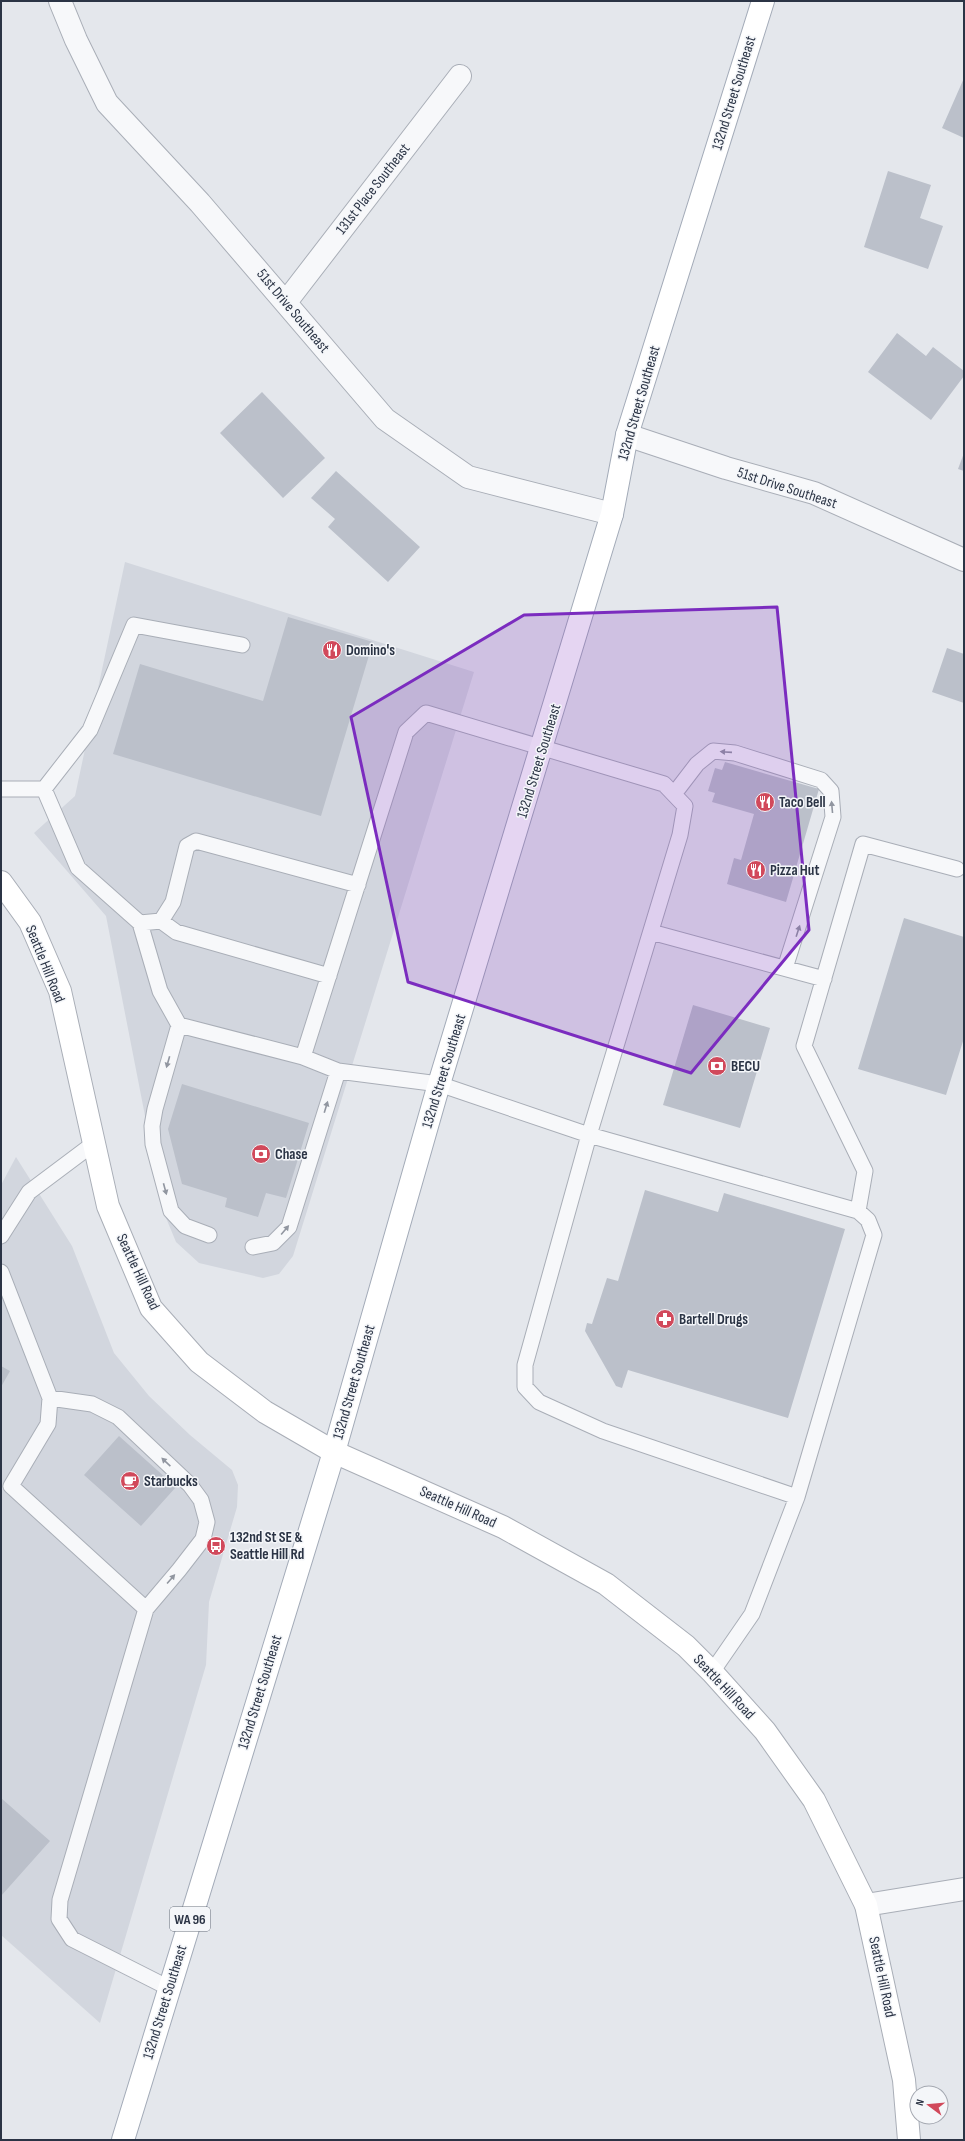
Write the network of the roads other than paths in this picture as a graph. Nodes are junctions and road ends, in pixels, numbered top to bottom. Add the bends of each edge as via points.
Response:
1 (60, 1) edge
2 (763, 1) edge
3 (460, 76) dead end
4 (286, 302) junction
5 (627, 435) junction
6 (612, 514) junction
7 (964, 560) edge
8 (242, 645) dead end
9 (543, 748) junction
10 (1, 789) edge
11 (44, 789) junction
12 (674, 794) junction
13 (957, 869) dead end
14 (1, 882) edge
15 (358, 885) junction
16 (161, 921) junction
17 (140, 923) junction
18 (651, 932) junction
19 (785, 968) junction
20 (329, 976) junction
21 (824, 979) junction
22 (179, 1025) junction
23 (303, 1057) junction
24 (338, 1071) junction
25 (439, 1084) junction
26 (589, 1135) junction
27 (93, 1144) junction
28 (858, 1211) junction
29 (209, 1235) dead end
30 (1, 1236) edge
31 (253, 1248) dead end
32 (1, 1272) edge
33 (50, 1398) junction
34 (334, 1452) junction
35 (798, 1497) junction
36 (146, 1609) junction
37 (712, 1672) junction
38 (964, 1888) edge
39 (866, 1905) junction
40 (169, 1988) junction
41 (123, 2140) edge
42 (909, 2140) edge

1 - 4 street, 51st Drive Southeast via 107,103 200,203
2 - 5 main road, 132nd Street Southeast
3 - 4 street, 131st Place Southeast
4 - 6 street, 51st Drive Southeast via 385,419 468,477
5 - 6 main road, 132nd Street Southeast
5 - 7 street, 51st Drive Southeast via 726,468 814,493
6 - 9 main road, 132nd Street Southeast
8 - 11 lane via 134,625 90,730
9 - 12 lane via 664,784
9 - 15 lane via 426,713 406,732
9 - 25 main road, 132nd Street Southeast
10 - 11 lane
11 - 17 lane via 78,868
12 - 18 lane via 685,806 680,835
19 -> 12 lane via 833,817 831,791 821,780 735,753 713,751 697,764
13 - 21 lane via 863,844
14 - 27 main road, Seattle Hill Road via 30,922 60,991
15 - 16 lane via 196,840 187,846 173,902
15 - 20 lane
16 - 17 lane
16 - 20 lane via 176,932
17 - 22 lane via 160,991
18 - 19 lane
18 - 26 lane
19 - 21 lane
20 - 23 lane
21 - 28 lane via 804,1046 865,1171
22 - 23 lane
22 -> 29 lane via 155,1109 152,1126 153,1144 171,1210 185,1226
23 - 24 lane
24 - 25 lane
31 -> 24 lane via 274,1243 289,1227
25 - 26 lane
25 - 34 main road, 132nd Street Southeast
26 - 28 lane
26 - 35 lane via 525,1365 525,1387 539,1402 603,1431
27 - 30 lane via 29,1192
27 - 34 main road, Seattle Hill Road via 108,1206 151,1308 199,1362 265,1412
28 - 35 lane via 868,1220 874,1235
32 - 33 lane
33 - 36 lane via 48,1424 11,1486
36 -> 33 lane via 203,1539 207,1522 202,1500 190,1485 118,1418 92,1404
34 - 37 main road, Seattle Hill Road via 503,1526 606,1584 686,1646
34 - 40 main road, 132nd Street Southeast / WA 96
35 - 37 lane via 752,1614
36 - 40 lane via 60,1900 59,1919 72,1939
37 - 39 main road, Seattle Hill Road via 765,1731 814,1800
38 - 39 street
39 - 42 main road, Seattle Hill Road via 904,2080
40 - 41 main road, 132nd Street Southeast / WA 96

